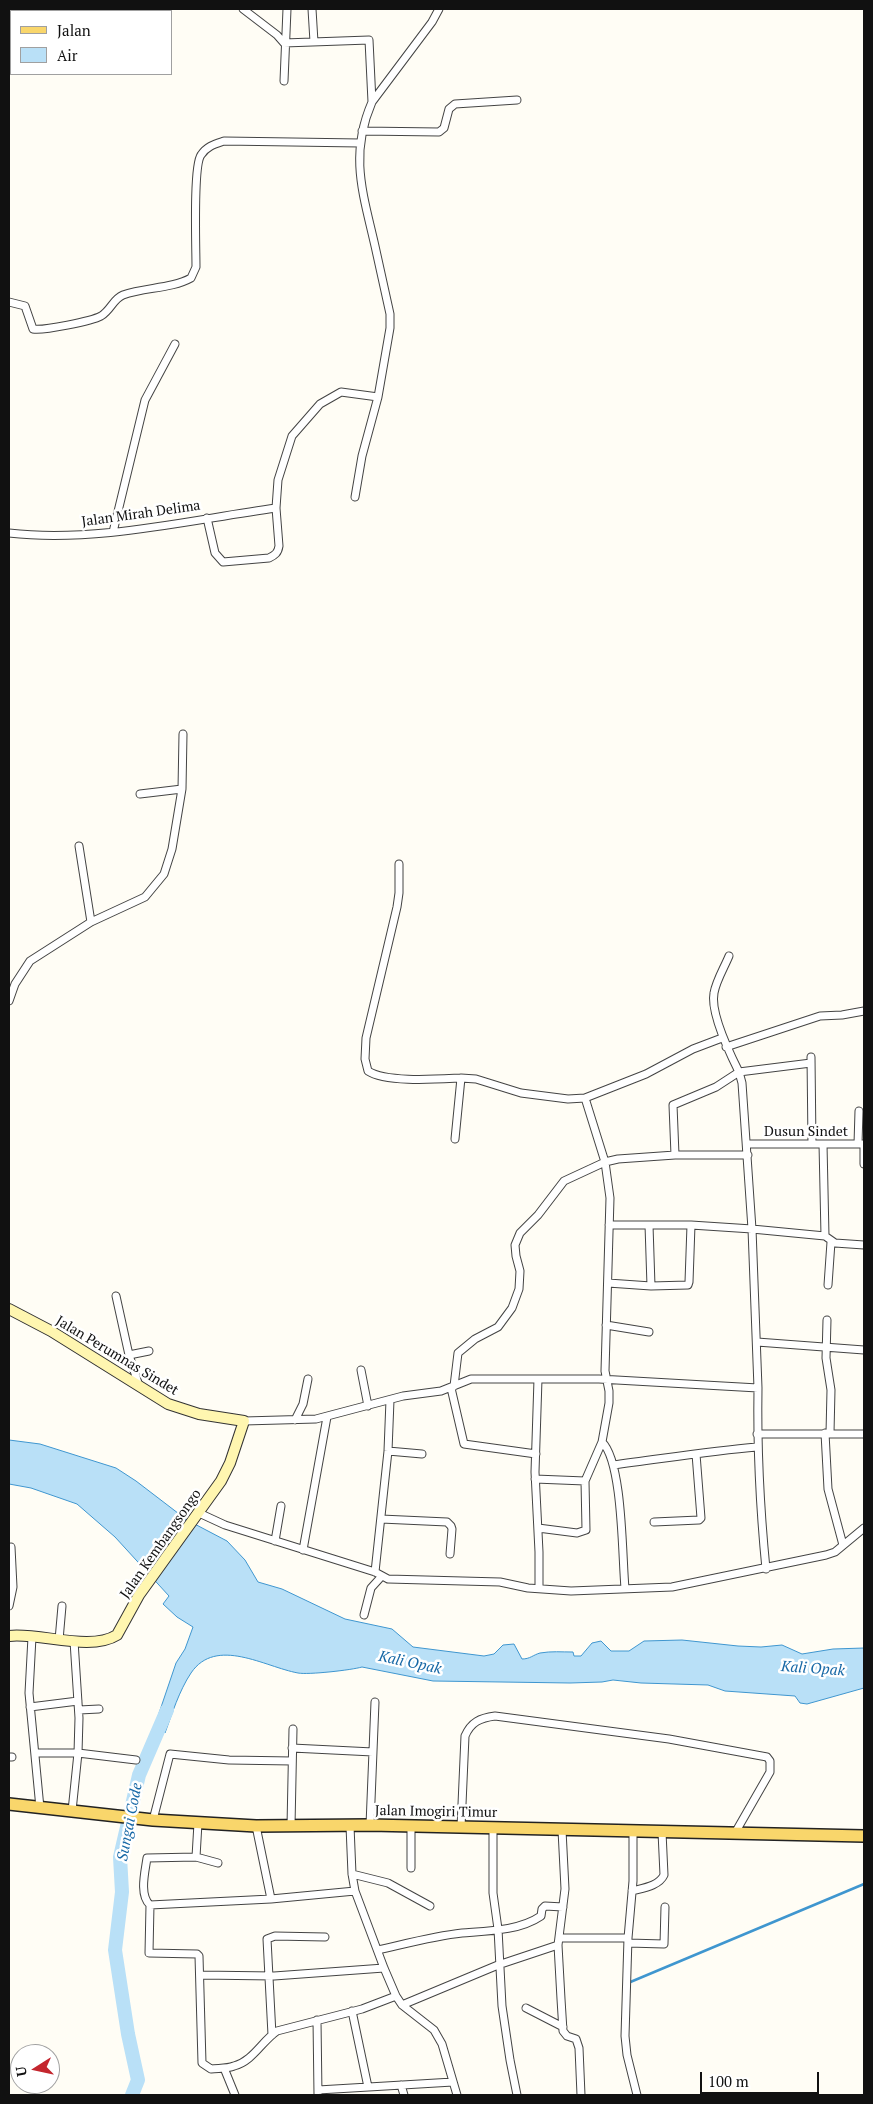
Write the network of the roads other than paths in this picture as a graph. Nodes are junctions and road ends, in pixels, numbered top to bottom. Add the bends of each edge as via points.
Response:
1 (243, 9) edge
2 (287, 9) edge
3 (312, 9) edge
4 (439, 9) edge
5 (314, 42) junction
6 (284, 43) junction
7 (284, 81) dead end
8 (517, 100) dead end
9 (372, 102) junction
10 (362, 130) junction
11 (360, 143) junction
12 (9, 302) edge
13 (175, 344) dead end
14 (378, 397) junction
15 (355, 497) dead end
16 (276, 508) junction
17 (207, 518) junction
18 (113, 532) junction
19 (9, 533) edge
20 (183, 734) dead end
21 (182, 789) junction
22 (140, 794) dead end
23 (79, 846) dead end
24 (399, 864) dead end
25 (91, 922) junction
26 (729, 956) dead end
27 (9, 1001) edge
28 (864, 1011) edge
29 (722, 1038) junction
30 (726, 1047) junction
31 (739, 1072) junction
32 (461, 1078) junction
33 (585, 1098) junction
34 (859, 1111) dead end
35 (455, 1139) dead end
36 (747, 1144) junction
37 (812, 1144) junction
38 (823, 1144) junction
39 (862, 1144) edge
40 (675, 1155) junction
41 (748, 1155) junction
42 (605, 1162) junction
43 (864, 1164) edge
44 (609, 1225) junction
45 (649, 1225) junction
46 (691, 1225) junction
47 (752, 1229) junction
48 (825, 1236) junction
49 (831, 1242) junction
50 (864, 1245) edge
51 (608, 1283) junction
52 (828, 1285) dead end
53 (652, 1286) junction
54 (116, 1296) dead end
55 (9, 1309) edge
56 (827, 1320) dead end
57 (606, 1325) junction
58 (649, 1332) dead end
59 (757, 1342) junction
60 (826, 1347) junction
61 (864, 1350) edge
62 (149, 1351) dead end
63 (130, 1355) junction
64 (361, 1370) dead end
65 (308, 1379) dead end
66 (538, 1379) junction
67 (608, 1379) junction
68 (140, 1386) junction
69 (452, 1387) junction
70 (758, 1388) junction
71 (390, 1400) junction
72 (368, 1406) junction
73 (327, 1417) junction
74 (295, 1420) junction
75 (244, 1421) junction
76 (828, 1433) junction
77 (757, 1434) junction
78 (864, 1434) edge
79 (602, 1442) junction
80 (758, 1447) junction
81 (388, 1451) junction
82 (422, 1454) dead end
83 (536, 1454) junction
84 (696, 1454) junction
85 (613, 1465) junction
86 (535, 1479) junction
87 (585, 1481) junction
88 (281, 1506) dead end
89 (199, 1514) junction
90 (380, 1519) junction
91 (654, 1522) dead end
92 (538, 1528) junction
93 (864, 1528) edge
94 (275, 1541) junction
95 (843, 1545) junction
96 (11, 1548) dead end
97 (303, 1550) junction
98 (450, 1554) dead end
99 (766, 1569) junction
100 (378, 1574) junction
101 (539, 1588) junction
102 (625, 1588) junction
103 (10, 1594) edge
104 (9, 1606) edge
105 (62, 1606) dead end
106 (364, 1615) dead end
107 (9, 1636) edge
108 (32, 1637) junction
109 (59, 1640) junction
110 (74, 1641) junction
111 (78, 1701) junction
112 (375, 1702) dead end
113 (30, 1707) junction
114 (99, 1709) dead end
115 (79, 1710) junction
116 (293, 1729) dead end
117 (292, 1748) junction
118 (374, 1752) junction
119 (35, 1753) junction
120 (78, 1753) junction
121 (136, 1760) dead end
122 (292, 1761) junction
123 (9, 1804) edge
124 (40, 1808) junction
125 (72, 1811) junction
126 (153, 1820) junction
127 (198, 1823) junction
128 (370, 1825) junction
129 (256, 1826) junction
130 (291, 1826) junction
131 (350, 1826) junction
132 (411, 1826) junction
133 (461, 1828) junction
134 (493, 1828) junction
135 (562, 1830) junction
136 (632, 1831) junction
137 (662, 1832) junction
138 (735, 1833) junction
139 (864, 1836) edge
140 (196, 1857) junction
141 (218, 1863) dead end
142 (412, 1868) dead end
143 (352, 1874) junction
144 (355, 1891) junction
145 (632, 1891) junction
146 (271, 1899) junction
147 (150, 1905) junction
148 (430, 1906) dead end
149 (563, 1907) junction
150 (665, 1907) dead end
151 (498, 1929) junction
152 (325, 1937) dead end
153 (628, 1940) junction
154 (559, 1942) junction
155 (378, 1950) junction
156 (498, 1966) junction
157 (384, 1968) junction
158 (200, 1976) junction
159 (268, 1976) junction
160 (396, 1996) junction
161 (402, 2005) junction
162 (526, 2008) dead end
163 (352, 2011) junction
164 (317, 2020) junction
165 (563, 2027) junction
166 (272, 2035) junction
167 (224, 2068) junction
168 (453, 2082) junction
169 (401, 2085) junction
170 (368, 2087) junction
171 (318, 2093) edge
172 (235, 2095) edge
173 (404, 2095) edge
174 (457, 2095) edge
175 (517, 2095) edge
176 (581, 2095) edge
177 (637, 2095) edge

1 - 6 street
2 - 6 street
3 - 5 street
4 - 9 street
5 - 6 street
5 - 9 street via 369,40
6 - 7 street
8 - 10 street via 454,104 449,109 444,128 439,132
9 - 10 street
10 - 11 street
11 - 12 street via 216,143 197,163 196,267 191,278 125,294 100,317 43,329 33,330 25,306
11 - 14 street via 360,181 390,314
13 - 18 street via 145,400
14 - 15 street
14 - 16 street via 341,392 320,404 292,436 278,480
16 - 17 street, Jalan Mirah Delima
16 - 17 street via 279,546 278,552 269,558 223,562 215,553
17 - 18 street, Jalan Mirah Delima
18 - 19 street, Jalan Mirah Delima via 36,536
20 - 21 street
21 - 22 street
21 - 25 street via 172,849 164,874 145,897
23 - 25 street
24 - 32 street via 397,907 366,1038 368,1071 375,1075 407,1079
25 - 27 street via 30,961 15,984
26 - 29 street via 714,993
28 - 30 street via 820,1016
29 - 30 street
29 - 33 street
30 - 31 street
31 - 36 street
31 - 37 street via 811,1060
31 - 40 street via 716,1087 673,1105
32 - 33 street via 521,1093
32 - 35 street
33 - 42 street
34 - 39 street
36 - 37 street, Dusun Sindet
36 - 41 street
37 - 38 street, Dusun Sindet
38 - 39 street, Dusun Sindet
38 - 48 street
39 - 43 street
40 - 41 street
40 - 42 street
41 - 47 street
42 - 44 street via 610,1198
42 - 69 street via 564,1181 520,1233 515,1245 520,1271 519,1289 512,1308 498,1327 458,1353
44 - 45 street
44 - 51 street
45 - 46 street
45 - 53 street
46 - 47 street
46 - 53 street via 689,1284
47 - 48 street
47 - 59 street
48 - 49 street
49 - 50 street
49 - 52 street
51 - 53 street
51 - 57 street
54 - 63 street
55 - 68 street, Jalan Perumnas Sindet
56 - 60 street
57 - 58 street
57 - 67 street via 605,1371
59 - 60 street
59 - 70 street
60 - 61 street
60 - 76 street via 831,1390
62 - 63 street
63 - 68 street
64 - 72 street
65 - 74 street via 303,1404
66 - 67 street
66 - 69 street via 471,1379
66 - 83 street
67 - 70 street
67 - 79 street via 609,1403
68 - 75 street, Jalan Perumnas Sindet via 177,1408
69 - 71 street
69 - 83 street via 464,1444
70 - 77 street
71 - 72 street
71 - 81 street
72 - 73 street
73 - 74 street
73 - 97 street
74 - 75 street
75 - 89 street, Jalan Kembangsongo via 226,1472
76 - 77 street
76 - 78 street
76 - 95 street via 828,1490
77 - 80 street
79 - 85 street
79 - 87 street
80 - 84 street
80 - 99 street
81 - 82 street
81 - 90 street
83 - 86 street
84 - 85 street
84 - 91 street via 701,1518
85 - 102 street via 618,1490
86 - 87 street
86 - 92 street
87 - 92 street via 586,1530 577,1533
88 - 94 street
89 - 94 street
89 - 110 street, Jalan Kembangsongo via 139,1595 117,1635 102,1641
90 - 98 street via 447,1522 452,1530
90 - 100 street
92 - 101 street
93 - 95 street
94 - 97 street
95 - 99 street via 826,1555
96 - 103 street via 13,1580
97 - 100 street
99 - 102 street via 672,1587
100 - 101 street via 398,1580 500,1582
100 - 106 street
101 - 102 street via 571,1591
103 - 104 street
105 - 109 street
107 - 108 street, Jalan Kembangsongo
108 - 109 street, Jalan Kembangsongo
108 - 113 street
109 - 110 street, Jalan Kembangsongo
110 - 111 street
111 - 113 street
111 - 115 street
112 - 118 street
113 - 119 street
114 - 115 street
115 - 120 street
116 - 117 street
117 - 118 street
117 - 122 street
118 - 128 street
119 - 120 street
119 - 124 street
120 - 121 street
120 - 125 street
122 - 126 street via 229,1760 170,1754
122 - 130 street
123 - 124 main road, Jalan Imogiri Timur
124 - 125 main road, Jalan Imogiri Timur
125 - 126 main road, Jalan Imogiri Timur
126 - 127 main road, Jalan Imogiri Timur
127 - 129 main road, Jalan Imogiri Timur
127 - 140 street
128 - 131 main road, Jalan Imogiri Timur
128 - 132 main road, Jalan Imogiri Timur
129 - 130 main road, Jalan Imogiri Timur
129 - 146 street
130 - 131 main road, Jalan Imogiri Timur
131 - 143 street
132 - 133 main road, Jalan Imogiri Timur
132 - 142 street
133 - 134 main road, Jalan Imogiri Timur
133 - 138 street via 464,1736 478,1720 495,1716 668,1739 767,1757 770,1772
134 - 135 main road, Jalan Imogiri Timur
134 - 151 street via 493,1893
135 - 136 main road, Jalan Imogiri Timur
135 - 149 street
136 - 137 main road, Jalan Imogiri Timur
136 - 145 street
137 - 138 main road, Jalan Imogiri Timur
137 - 145 street via 662,1879
138 - 139 main road, Jalan Imogiri Timur
140 - 141 street
140 - 147 street via 148,1857 144,1893
143 - 144 street
143 - 148 street via 388,1883
144 - 146 street
144 - 155 street
145 - 153 street
146 - 147 street
147 - 158 street via 148,1953 196,1954 199,1956
149 - 151 street via 546,1906 541,1916 535,1919
149 - 154 street
150 - 153 street via 664,1944
151 - 155 street
151 - 156 street
152 - 159 street via 270,1936 267,1939
153 - 154 street
153 - 177 street via 627,2055
154 - 156 street
154 - 165 street
155 - 157 street
156 - 161 street
156 - 175 street
157 - 159 street
157 - 160 street
158 - 159 street
158 - 167 street via 202,2063 211,2069
159 - 166 street
160 - 161 street
160 - 163 street
161 - 168 street via 434,2030 442,2044
162 - 165 street
163 - 164 street
163 - 170 street
164 - 166 street
164 - 171 street
165 - 176 street via 564,2034 576,2039 578,2044
166 - 167 street via 242,2063
167 - 172 street
168 - 169 street
168 - 174 street
169 - 170 street
169 - 173 street
170 - 171 street

